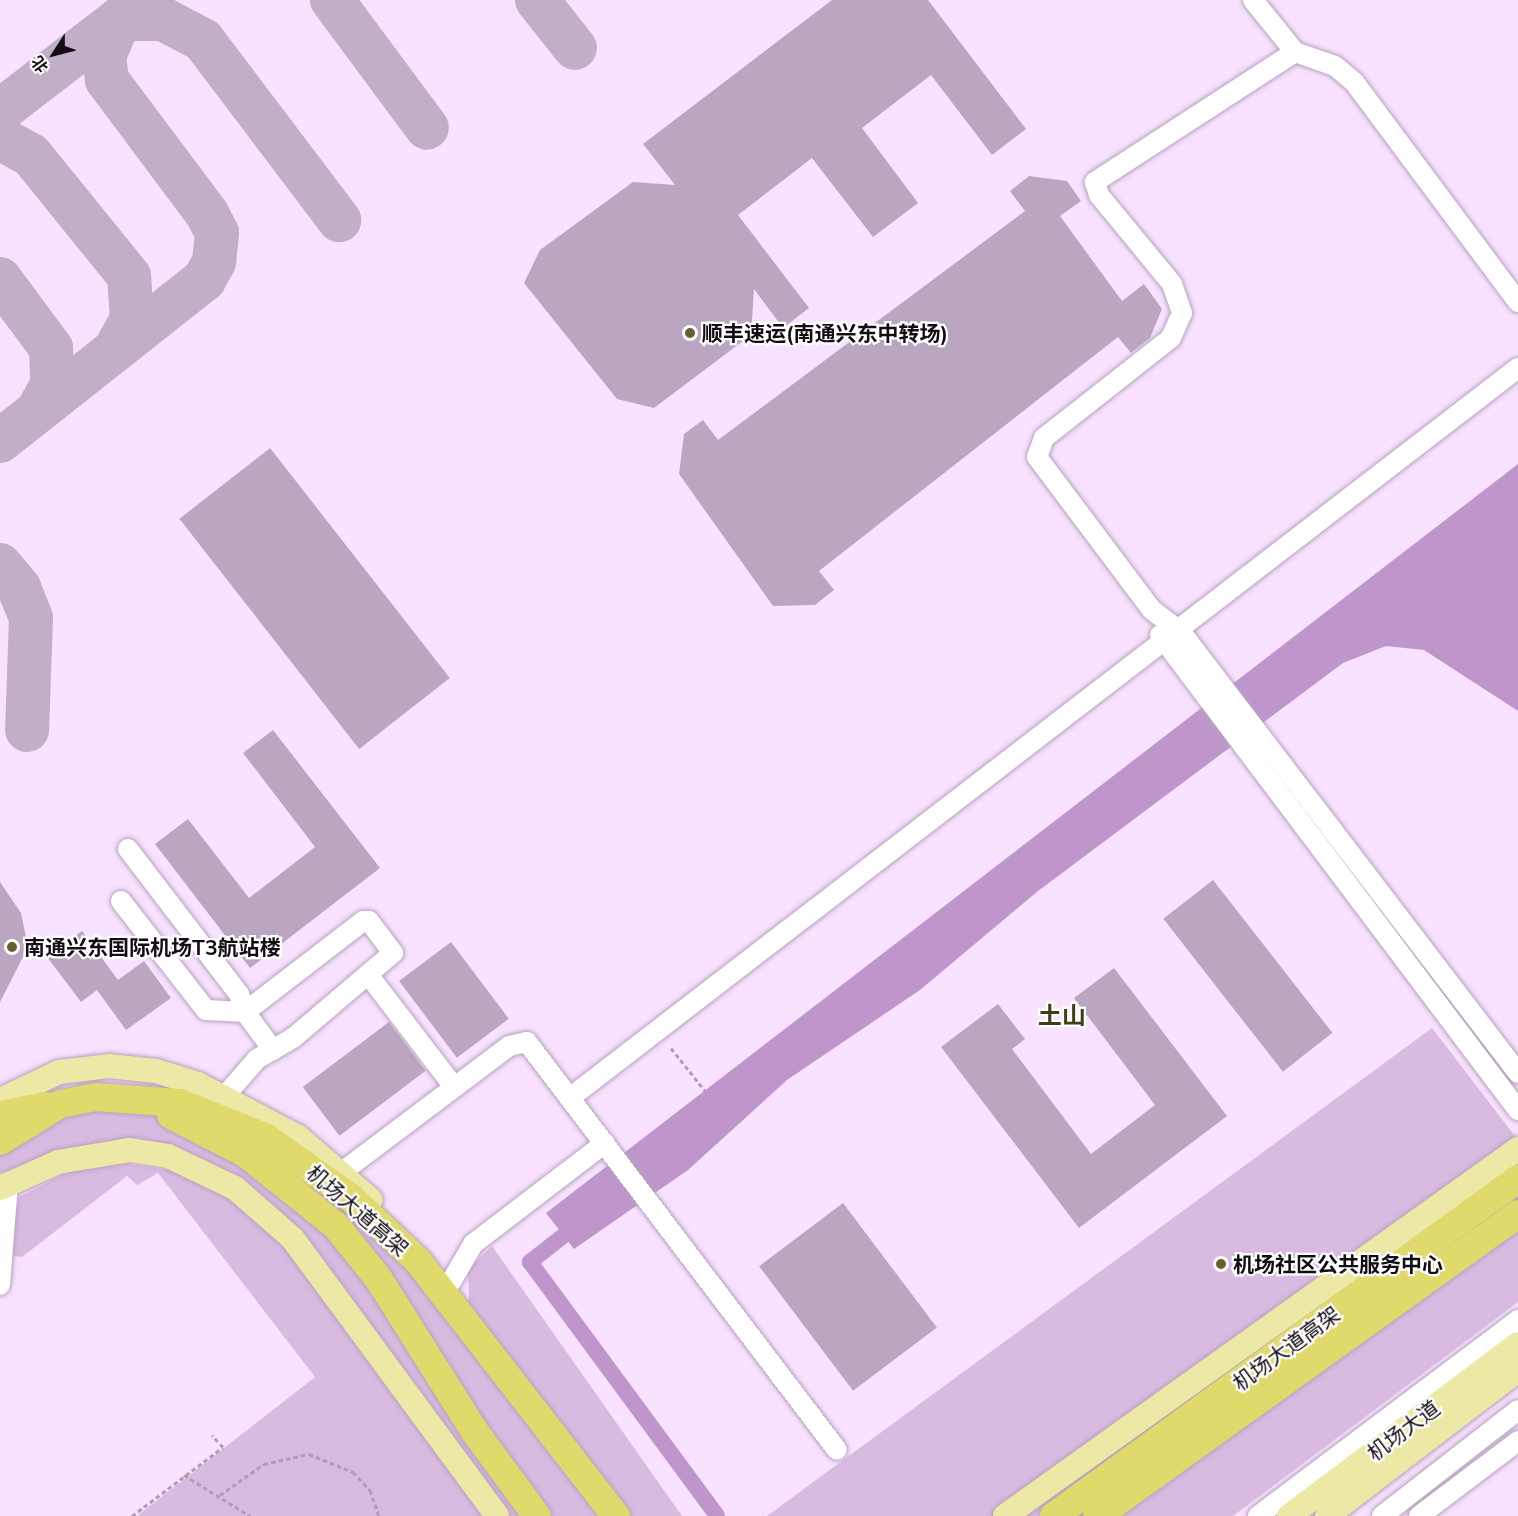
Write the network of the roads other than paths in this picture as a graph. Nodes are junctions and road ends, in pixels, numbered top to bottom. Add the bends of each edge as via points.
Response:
1 (1252, 0) edge
2 (1295, 52) junction
3 (1518, 302) edge
4 (1518, 368) edge
5 (1152, 610) junction
6 (1180, 632) junction
7 (1163, 646) junction
8 (128, 849) dead end
9 (121, 901) dead end
10 (370, 977) junction
11 (245, 1012) junction
12 (273, 1050) junction
13 (1518, 1073) edge
14 (454, 1087) junction
15 (571, 1097) junction
16 (136, 1098) junction
17 (224, 1098) junction
18 (0, 1100) edge
19 (60, 1104) junction
20 (1518, 1110) edge
21 (0, 1115) edge
22 (0, 1140) edge
23 (609, 1148) junction
24 (1518, 1149) edge
25 (342, 1172) junction
26 (1518, 1179) edge
27 (4, 1186) edge
28 (1518, 1214) edge
29 (451, 1282) junction
30 (0, 1285) edge
31 (1518, 1320) edge
32 (1518, 1344) edge
33 (1518, 1370) edge
34 (1518, 1410) edge
35 (1518, 1441) edge
36 (837, 1450) dead end
37 (497, 1516) edge
38 (537, 1516) edge
39 (616, 1516) edge
40 (632, 1516) edge
41 (1005, 1516) edge
42 (1054, 1516) edge
43 (1097, 1516) edge
44 (1258, 1516) edge
45 (1289, 1516) edge
46 (1327, 1516) edge
47 (1382, 1516) edge
48 (1419, 1516) edge

1 - 2 street
2 - 3 street via 1335,66 1354,82
2 - 5 street via 1095,182 1099,195 1172,284 1181,319 1162,346 1044,438 1037,457
4 - 6 street
5 - 6 street
5 - 7 street
6 - 7 street
6 - 13 street
7 - 15 street
7 - 20 street
8 - 11 street via 239,994
9 - 11 street via 206,1010
10 - 11 street via 393,953 369,921 363,921
10 - 12 street
10 - 14 street
11 - 12 street
12 - 17 street via 238,1076
14 - 15 street via 521,1041 533,1048
14 - 25 street
15 - 23 street
16 - 19 highway, 机场大道高架 via 95,1097
16 - 38 highway via 245,1153 336,1226 378,1278 474,1432
16 - 39 highway, 机场大道高架 via 222,1116 265,1137 350,1197 451,1299
17 - 18 main road via 156,1071 109,1065 59,1072
17 - 25 main road via 298,1137
19 - 21 highway
19 - 22 highway, 机场大道高架
23 - 29 street via 472,1244
23 - 36 street
24 - 41 main road
25 - 29 main road
26 - 42 highway, 机场大道高架
27 - 30 street
27 - 37 main road via 58,1162 130,1150 168,1156 236,1188 293,1239
28 - 43 highway
29 - 40 main road
31 - 44 street
32 - 45 main road, 机场大道
33 - 46 main road, 机场大道
34 - 47 street
35 - 48 street

